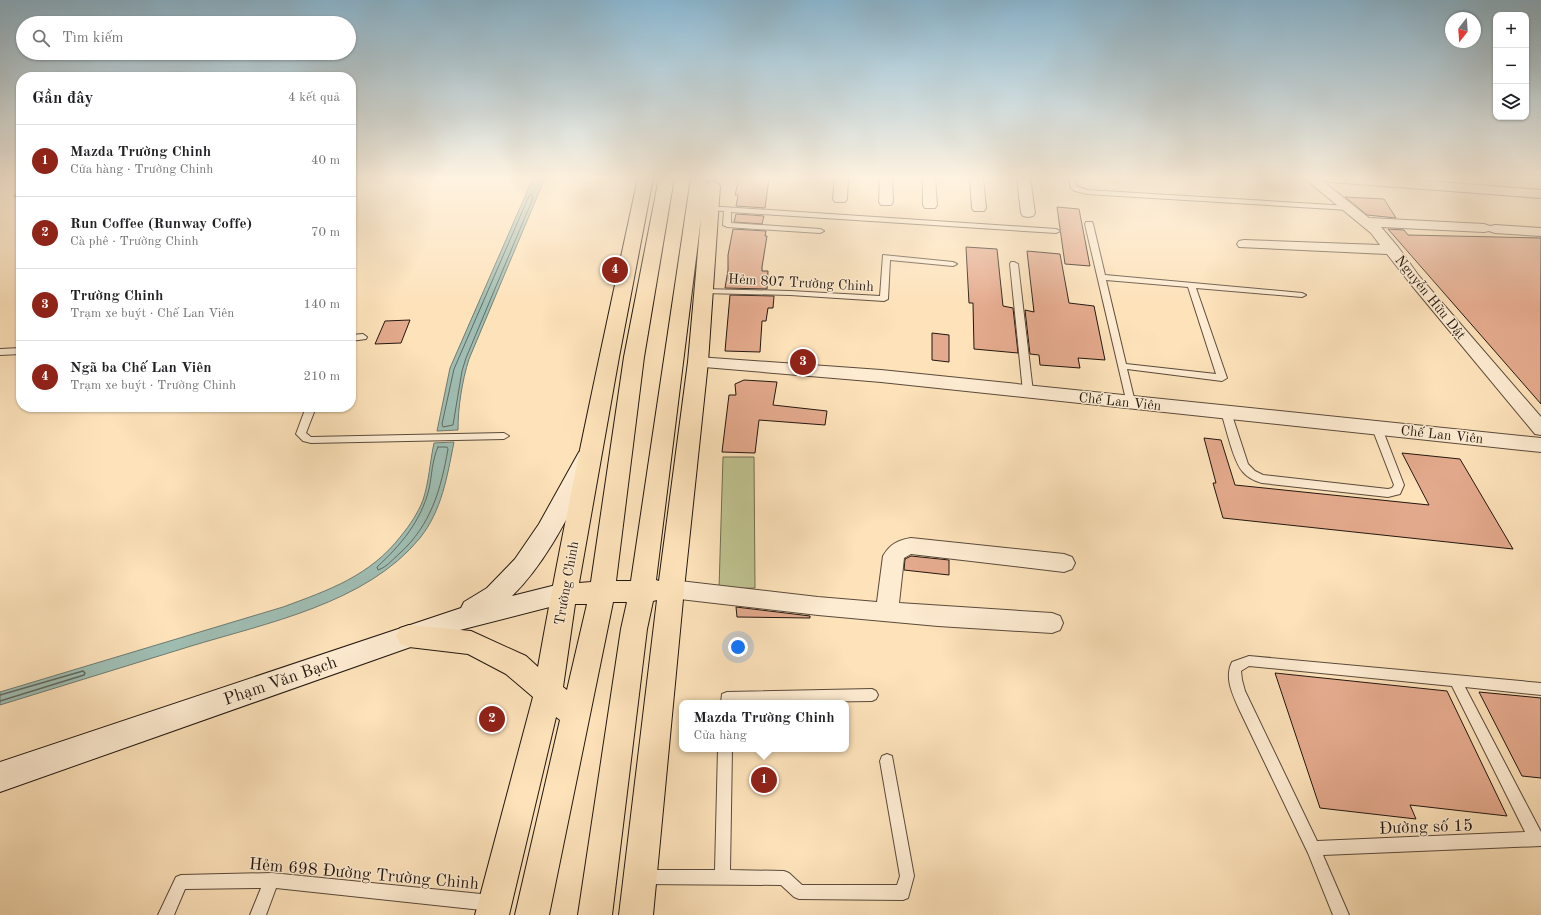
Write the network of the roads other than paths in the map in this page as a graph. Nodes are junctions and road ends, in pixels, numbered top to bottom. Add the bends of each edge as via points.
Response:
1 (637, 221) edge
2 (658, 221) edge
3 (693, 221) edge
4 (709, 221) edge
5 (727, 221) edge
6 (895, 221) edge
7 (1367, 222) joint
8 (1088, 224) dead end
9 (820, 230) dead end
10 (1056, 231) dead end
11 (1541, 232) edge
12 (1244, 244) dead end
13 (1392, 250) junction
14 (953, 264) dead end
15 (1014, 264) dead end
16 (1101, 277) junction
17 (1191, 285) junction
18 (703, 291) junction
19 (1302, 295) dead end
20 (362, 337) dead end
21 (356, 338) edge
22 (16, 351) edge
23 (0, 352) edge
24 (698, 362) junction
25 (1122, 366) junction
26 (1028, 392) junction
27 (1130, 402) junction
28 (309, 412) edge
29 (1226, 412) junction
30 (1377, 428) junction
31 (1541, 428) edge
32 (504, 436) dead end
33 (1541, 445) edge
34 (591, 451) junction
35 (1064, 563) dead end
36 (671, 589) junction
37 (642, 590) junction
38 (602, 592) junction
39 (564, 594) junction
40 (888, 612) junction
41 (456, 620) junction
42 (1052, 623) dead end
43 (409, 636) junction
44 (1455, 680) junction
45 (1541, 689) edge
46 (548, 692) junction
47 (872, 695) dead end
48 (727, 700) edge
49 (575, 715) junction
50 (725, 752) edge
51 (887, 761) dead end
52 (0, 777) edge
53 (1539, 839) edge
54 (1313, 848) junction
55 (640, 877) junction
56 (722, 877) junction
57 (272, 880) junction
58 (494, 909) edge
59 (166, 915) edge
60 (258, 915) edge
61 (532, 915) edge
62 (595, 915) edge
63 (636, 915) edge
64 (1341, 915) edge

1 - 34 main road, Trường Chinh
2 - 38 main road via 634,357
3 - 37 main road
4 - 18 main road
5 - 9 lane via 727,225
6 - 10 lane
7 - 11 street
7 - 13 street, Nguyễn Hữu Dật
8 - 16 lane
12 - 13 street
13 - 31 street, Nguyễn Hữu Dật
14 - 18 lane, Hẻm 807 Trường Chinh via 886,257 884,299
15 - 26 lane
16 - 17 lane
16 - 25 lane
17 - 19 lane
17 - 25 lane via 1222,378
18 - 24 main road
20 - 21 lane
22 - 23 lane
24 - 26 street, Chế Lan Viên via 881,376
24 - 36 main road
25 - 27 lane
26 - 27 street, Chế Lan Viên
27 - 29 street, Chế Lan Viên
28 - 32 lane via 301,434 311,440
29 - 30 street, Chế Lan Viên
29 - 30 lane via 1243,466 1252,475 1262,479 1388,494 1396,491 1399,485
30 - 33 street, Chế Lan Viên
34 - 39 main road, Trường Chinh
34 - 41 street via 544,536 518,573 495,596
35 - 40 street via 902,547 894,556
36 - 37 main road
36 - 40 street
36 - 55 main road
37 - 38 main road
37 - 62 main road via 634,629
38 - 39 main road
38 - 49 main road
39 - 41 street, Phạm Văn Bạch
39 - 46 main road, Trường Chinh
40 - 42 street
41 - 43 street, Phạm Văn Bạch
43 - 46 main road via 471,643 516,665
43 - 52 street, Phạm Văn Bạch
44 - 45 lane
44 - 53 lane
44 - 54 lane via 1249,661 1236,666 1235,681 1244,705
46 - 49 main road
46 - 58 main road, Trường Chinh
47 - 48 lane
49 - 61 main road
50 - 56 lane
51 - 56 lane via 907,876 903,893 798,892 784,878
53 - 54 lane, Đường số 15
54 - 64 lane
55 - 56 lane
55 - 63 main road
57 - 58 lane, Hẻm 698 Đường Trường Chinh
57 - 59 lane, Hẻm 698 Đường Trường Chinh via 181,882
57 - 60 lane

